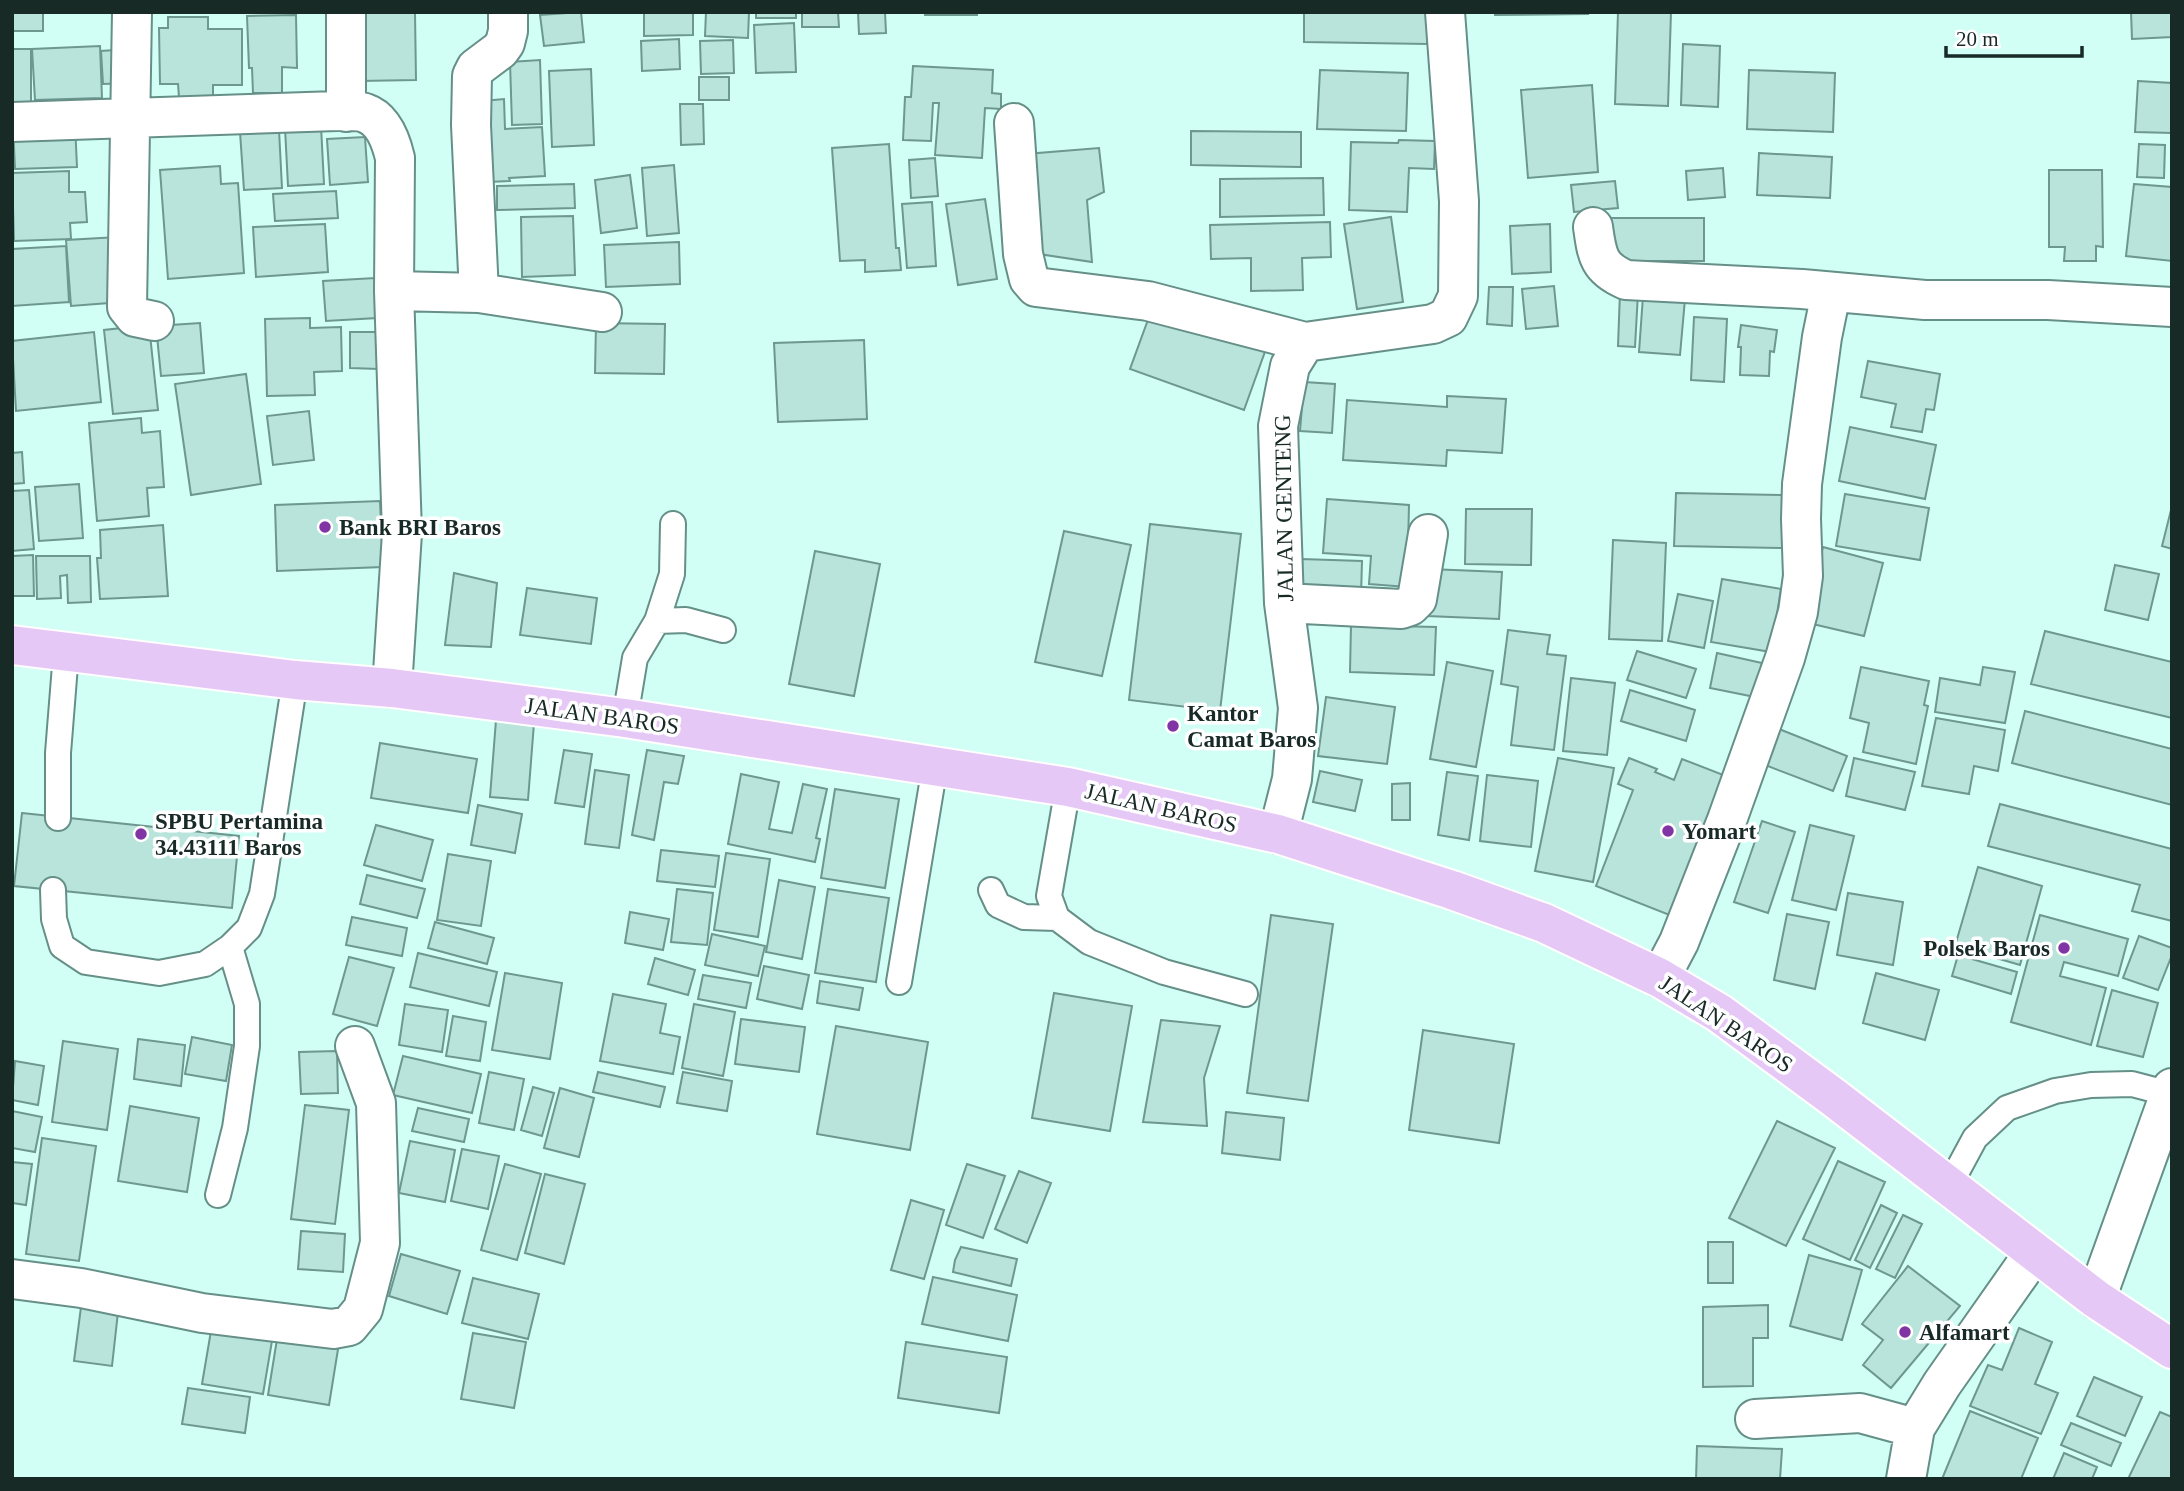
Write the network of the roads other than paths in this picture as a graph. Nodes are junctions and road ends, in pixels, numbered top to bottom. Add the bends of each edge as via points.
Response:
1 (132, 12) edge
2 (346, 12) edge
3 (508, 12) edge
4 (1445, 12) edge
5 (346, 112) junction
6 (131, 119) junction
7 (12, 122) edge
8 (1014, 123) dead end
9 (1593, 227) dead end
10 (394, 291) junction
11 (478, 293) junction
12 (1831, 293) junction
13 (2172, 307) edge
14 (601, 312) dead end
15 (154, 320) dead end
16 (1305, 342) junction
17 (673, 524) dead end
18 (1429, 534) dead end
19 (1284, 603) junction
20 (657, 621) junction
21 (723, 630) dead end
22 (12, 645) edge
23 (66, 653) junction
24 (295, 680) junction
25 (392, 688) junction
26 (625, 718) junction
27 (934, 766) junction
28 (1068, 787) junction
29 (58, 817) dead end
30 (1278, 834) junction
31 (53, 890) dead end
32 (991, 890) dead end
33 (1057, 918) junction
34 (230, 947) junction
35 (1660, 978) junction
36 (899, 982) dead end
37 (1245, 994) dead end
38 (355, 1046) dead end
39 (2171, 1091) edge
40 (1948, 1188) junction
41 (218, 1195) dead end
42 (2034, 1253) junction
43 (12, 1279) edge
44 (2096, 1299) junction
45 (2172, 1349) edge
46 (1755, 1419) dead end
47 (1915, 1428) junction
48 (1906, 1479) edge

1 - 6 street
2 - 5 street
3 - 11 street via 505,43 472,76
4 - 16 street via 1459,201 1457,302 1448,317 1433,324
5 - 6 street
5 - 10 street via 365,113 380,124 396,158
6 - 7 street
6 - 15 street via 127,307 135,317
8 - 16 street via 1023,254 1029,279 1036,287 1148,301
9 - 12 street via 1603,267 1626,280
10 - 11 street
10 - 25 street via 402,533
11 - 14 street
12 - 13 street
12 - 35 street via 1802,484 1804,553 1798,612 1732,807 1679,942
16 - 19 street, JALAN GENTENG via 1290,366 1278,426
17 - 20 lane via 672,574
18 - 19 street via 1417,599 1410,606
19 - 30 street, JALAN GENTENG via 1298,708 1292,779
20 - 21 lane via 686,620
20 - 26 lane via 635,658
22 - 23 main road, JALAN BAROS
23 - 24 main road, JALAN BAROS
23 - 29 lane
24 - 25 main road, JALAN BAROS
24 - 34 lane via 262,894 249,928
25 - 26 main road, JALAN BAROS
26 - 27 main road, JALAN BAROS
27 - 28 main road, JALAN BAROS
27 - 36 lane
28 - 30 main road, JALAN BAROS
28 - 33 lane via 1049,896
30 - 35 main road, JALAN BAROS via 1544,923
31 - 34 lane via 54,919 62,946 86,962 159,973 205,964
32 - 33 lane via 998,905 1024,917
33 - 37 lane via 1089,942 1164,972
34 - 41 lane via 247,1004 247,1046 235,1128
35 - 40 main road, JALAN BAROS via 1729,1021
38 - 43 street via 376,1103 380,1243 363,1309 349,1326 333,1329 216,1315
39 - 40 lane via 2132,1084 2091,1085 2055,1091 2007,1108 1975,1138
39 - 44 street
40 - 42 main road, JALAN BAROS
42 - 44 main road, JALAN BAROS
42 - 47 street
44 - 45 main road, JALAN BAROS
46 - 47 street via 1860,1413
47 - 48 street

